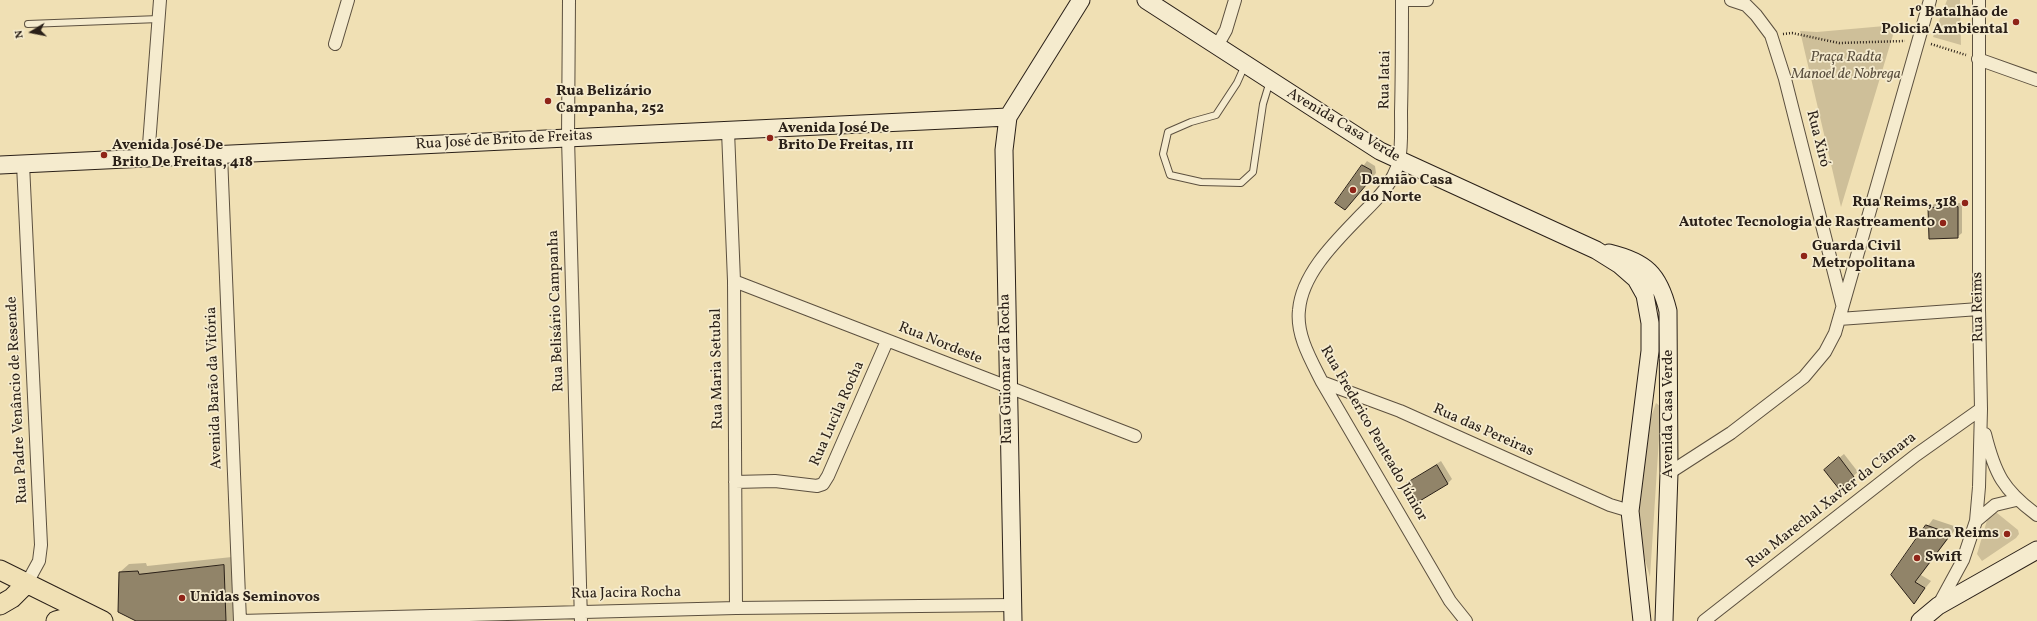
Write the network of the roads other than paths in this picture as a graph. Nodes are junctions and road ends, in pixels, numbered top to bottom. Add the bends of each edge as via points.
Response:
1 (160, 0) edge
2 (348, 0) edge
3 (569, 0) edge
4 (1080, 0) edge
5 (1146, 0) edge
6 (1235, 0) edge
7 (1402, 0) edge
8 (1427, 0) edge
9 (1731, 0) edge
10 (1930, 0) edge
11 (1979, 0) edge
12 (159, 19) junction
13 (28, 24) dead end
14 (335, 44) dead end
15 (1217, 46) junction
16 (1978, 59) junction
17 (1245, 65) junction
18 (2037, 80) edge
19 (1270, 82) junction
20 (1008, 117) junction
21 (728, 131) junction
22 (568, 138) junction
23 (221, 155) junction
24 (148, 158) junction
25 (1399, 161) junction
26 (23, 164) junction
27 (0, 165) edge
28 (1596, 250) junction
29 (734, 281) junction
30 (1843, 305) junction
31 (1979, 309) junction
32 (1839, 319) junction
33 (887, 341) junction
34 (1322, 382) junction
35 (1008, 388) junction
36 (1981, 414) junction
37 (1135, 436) dead end
38 (1669, 473) junction
39 (735, 482) junction
40 (2016, 500) junction
41 (1630, 511) junction
42 (2037, 515) edge
43 (1976, 521) junction
44 (2037, 550) edge
45 (0, 570) edge
46 (27, 583) junction
47 (0, 604) edge
48 (1938, 606) junction
49 (736, 608) junction
50 (86, 613) junction
51 (1012, 613) edge
52 (581, 616) edge
53 (56, 621) edge
54 (102, 621) edge
55 (240, 621) edge
56 (1466, 621) edge
57 (1642, 621) edge
58 (1664, 621) edge
59 (1704, 621) edge
60 (1920, 621) edge

1 - 12 street
2 - 14 street
3 - 22 street, Rua Belisário Campanha
4 - 20 street
5 - 15 street, Avenida Casa Verde
6 - 15 street via 1226,30
7 - 8 street
7 - 25 street, Rua Iatai
9 - 30 street, Rua Xiró via 1746,5 1771,35 1786,79
10 - 30 street
11 - 16 street, Rua Reims
12 - 13 lane
12 - 24 street
15 - 17 street, Avenida Casa Verde
16 - 18 street
16 - 31 street, Rua Reims
17 - 19 street, Avenida Casa Verde
17 - 19 lane via 1237,83 1216,115 1168,132 1163,154 1170,175 1201,182 1241,183 1253,172 1263,104
19 - 25 street, Avenida Casa Verde
20 - 21 street, Rua José de Brito de Freitas
20 - 35 street, Rua Guiomar da Rocha via 1004,150 1004,188
21 - 22 street, Rua José de Brito de Freitas
21 - 29 street, Rua Maria Setubal
22 - 23 street, Rua José de Brito de Freitas
22 - 52 street, Rua Belisário Campanha
23 - 24 street, Rua José de Brito de Freitas
23 - 55 street, Avenida Barão da Vitória
24 - 26 street, Rua José de Brito de Freitas
25 - 28 street, Avenida Casa Verde
25 - 34 street, Rua Frederico Penteado Júnior via 1391,182 1332,247 1313,271 1304,290 1298,310 1301,329 1306,351
26 - 27 street, Rua José de Brito de Freitas
26 - 46 street, Rua Padre Venâncio de Resende via 41,545 39,561
28 - 38 street, Avenida Casa Verde via 1630,258 1640,264 1663,290 1669,330
28 - 41 street, Avenida Casa Verde via 1636,279 1645,295 1650,323 1650,351
29 - 33 street, Rua Nordeste
29 - 39 street, Rua Maria Setubal
30 - 32 street
31 - 32 street
31 - 36 street, Rua Reims
32 - 38 street via 1825,352 1804,377 1731,433
33 - 35 street, Rua Nordeste
33 - 39 street, Rua Lucila Rocha via 823,484 817,486 775,481
34 - 41 street, Rua das Pereiras via 1400,411 1610,505
34 - 56 street, Rua Frederico Penteado Júnior via 1450,600
35 - 37 street, Rua Nordeste
35 - 51 street, Rua Guiomar da Rocha
36 - 40 street via 1996,469
36 - 43 street, Rua Reims via 1980,487
36 - 59 street, Rua Marechal Xavier da Câmara via 1916,455
38 - 58 street, Avenida Casa Verde
39 - 49 street, Rua Maria Setubal
40 - 42 street
40 - 43 street via 1995,505
41 - 57 street, Avenida Casa Verde
43 - 48 street, Rua Reims via 1963,560
44 - 48 street, Rua Reims
45 - 46 main road
46 - 47 main road via 12,598
46 - 50 main road
48 - 60 street, Rua Reims
49 - 51 street, Rua Jacira Rocha
49 - 52 street, Rua Jacira Rocha
50 - 53 main road
50 - 54 main road
52 - 55 street, Rua Jacira Rocha

